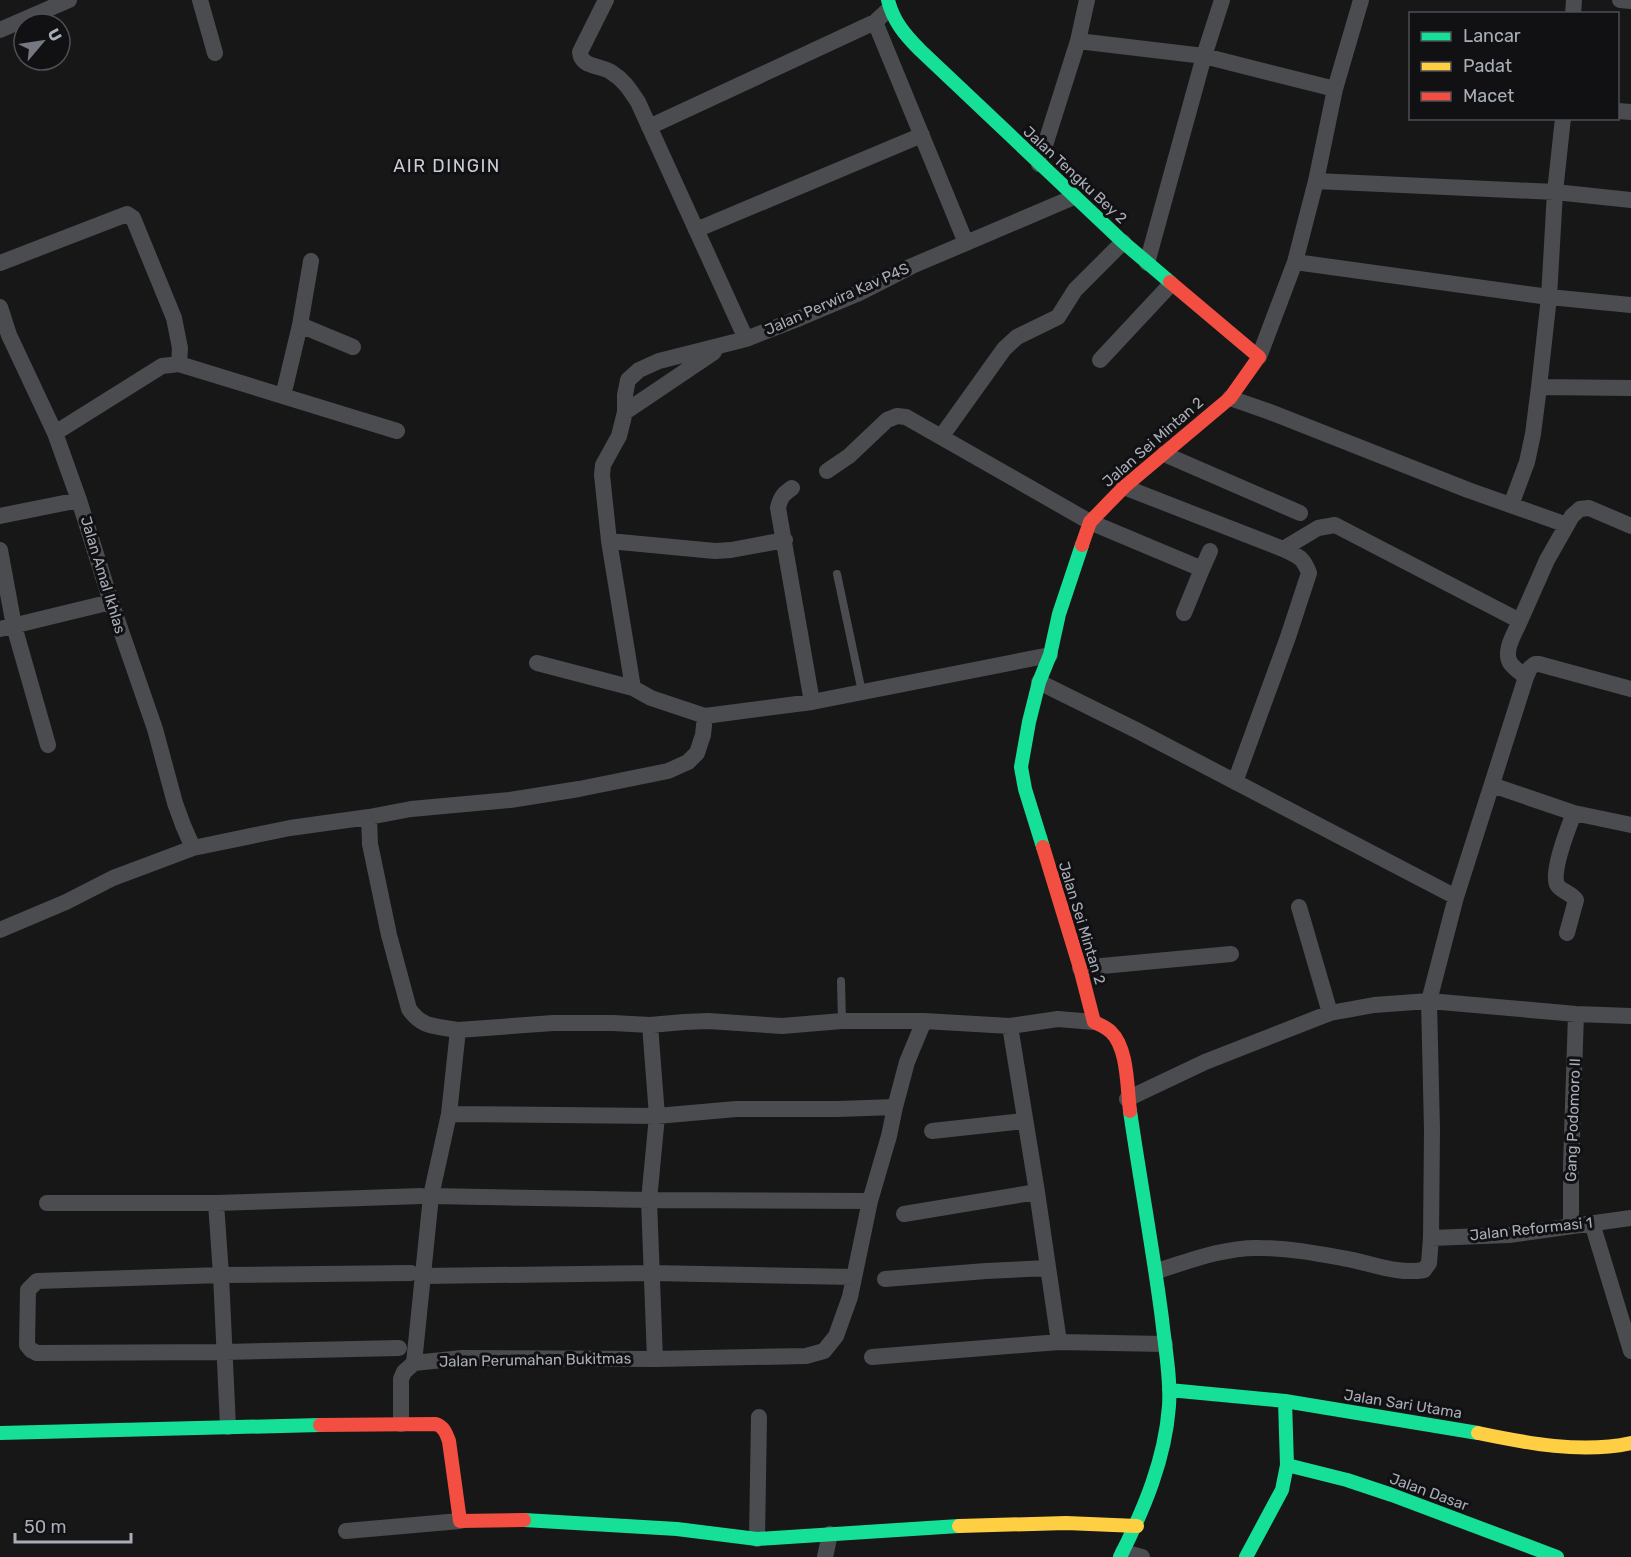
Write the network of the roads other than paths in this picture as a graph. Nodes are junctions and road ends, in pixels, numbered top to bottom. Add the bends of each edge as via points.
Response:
1 (69, 0) edge
2 (200, 0) edge
3 (606, 0) edge
4 (1087, 0) edge
5 (1222, 0) edge
6 (1361, 0) edge
7 (1620, 0) edge
8 (1631, 1) edge
9 (888, 4) edge
10 (875, 22) junction
11 (1, 27) edge
12 (1078, 41) junction
13 (215, 53) dead end
14 (1204, 56) junction
15 (1335, 89) junction
16 (1563, 120) edge
17 (649, 127) junction
18 (922, 135) junction
19 (1039, 164) junction
20 (1316, 181) junction
21 (1555, 192) junction
22 (1074, 197) junction
23 (1631, 200) edge
24 (696, 230) junction
25 (1123, 242) junction
26 (966, 243) junction
27 (311, 261) dead end
28 (1295, 262) junction
29 (0, 263) edge
30 (1147, 263) junction
31 (1172, 284) junction
32 (1549, 297) junction
33 (1631, 305) edge
34 (0, 306) edge
35 (300, 325) junction
36 (746, 339) junction
37 (725, 344) junction
38 (353, 346) dead end
39 (1258, 357) junction
40 (1100, 360) dead end
41 (179, 364) junction
42 (1539, 387) junction
43 (1631, 388) edge
44 (283, 396) junction
45 (1230, 398) junction
46 (625, 412) junction
47 (397, 431) dead end
48 (55, 433) junction
49 (941, 437) junction
50 (1164, 454) junction
51 (827, 471) dead end
52 (1124, 487) junction
53 (792, 488) dead end
54 (79, 500) junction
55 (1511, 505) junction
56 (1300, 513) dead end
57 (0, 516) edge
58 (1090, 522) junction
59 (1567, 525) junction
60 (1631, 526) edge
61 (784, 540) junction
62 (609, 541) junction
63 (1283, 549) junction
64 (0, 550) edge
65 (1210, 551) dead end
66 (1202, 569) junction
67 (837, 574) dead end
68 (111, 602) junction
69 (1184, 613) dead end
70 (1520, 621) junction
71 (7, 628) edge
72 (1050, 656) junction
73 (537, 663) dead end
74 (1526, 677) junction
75 (1039, 682) junction
76 (633, 688) junction
77 (1631, 690) edge
78 (862, 692) junction
79 (812, 702) junction
80 (705, 716) junction
81 (48, 745) dead end
82 (1235, 782) junction
83 (1492, 785) junction
84 (1574, 813) junction
85 (369, 817) junction
86 (1631, 825) edge
87 (193, 848) junction
88 (1456, 897) junction
89 (1299, 908) dead end
90 (0, 930) edge
91 (1567, 933) dead end
92 (1231, 954) dead end
93 (1080, 968) junction
94 (841, 981) dead end
95 (1429, 1001) junction
96 (1330, 1012) junction
97 (1576, 1014) junction
98 (1631, 1016) edge
99 (842, 1021) junction
100 (924, 1021) junction
101 (1094, 1022) junction
102 (650, 1025) junction
103 (1010, 1026) junction
104 (458, 1029) junction
105 (1127, 1099) junction
106 (895, 1107) junction
107 (449, 1114) junction
108 (657, 1116) junction
109 (1024, 1121) junction
110 (932, 1131) dead end
111 (1037, 1192) junction
112 (426, 1196) junction
113 (649, 1200) junction
114 (870, 1201) junction
115 (47, 1203) dead end
116 (216, 1203) junction
117 (904, 1214) dead end
118 (1631, 1218) edge
119 (1592, 1223) junction
120 (1571, 1226) junction
121 (1431, 1238) junction
122 (1048, 1268) junction
123 (1157, 1271) junction
124 (652, 1273) junction
125 (221, 1275) junction
126 (417, 1275) junction
127 (854, 1276) junction
128 (885, 1280) dead end
129 (1059, 1342) junction
130 (1165, 1344) junction
131 (399, 1348) dead end
132 (1631, 1351) edge
133 (225, 1352) junction
134 (872, 1357) dead end
135 (655, 1359) junction
136 (414, 1363) junction
137 (1169, 1390) junction
138 (1285, 1401) junction
139 (759, 1417) dead end
140 (401, 1424) junction
141 (228, 1427) junction
142 (0, 1432) edge
143 (1631, 1443) edge
144 (1287, 1465) junction
145 (460, 1521) junction
146 (1137, 1526) junction
147 (346, 1531) dead end
148 (830, 1534) junction
149 (756, 1539) junction
150 (1121, 1554) edge
151 (825, 1557) edge
152 (1142, 1557) edge
153 (1246, 1557) edge
154 (1557, 1557) edge

1 - 11 street
2 - 13 street
3 - 17 street via 580,58 609,70 625,82
4 - 12 street
5 - 14 street
6 - 15 street
7 - 8 street
9 - 10 street
9 - 19 street, Jalan Tengku Bey 2 via 907,37
10 - 17 street
10 - 18 street
12 - 14 street
12 - 19 street
14 - 15 street
14 - 30 street
15 - 20 street
16 - 21 street
17 - 24 street
18 - 24 street
18 - 26 street
19 - 22 street, Jalan Tengku Bey 2
20 - 21 street
20 - 28 street
21 - 23 street
21 - 32 street
22 - 25 street, Jalan Tengku Bey 2
22 - 26 street, Jalan Perwira Kav P4S
24 - 36 street
25 - 30 street, Jalan Tengku Bey 2
25 - 49 street via 1075,290 1058,317 1017,337 1004,349
26 - 36 street, Jalan Perwira Kav P4S via 857,294
27 - 35 street
28 - 32 street
28 - 39 street
29 - 41 street via 127,214 133,218 174,318
30 - 31 street, Jalan Tengku Bey 2
31 - 39 street, Jalan Tengku Bey 2
31 - 40 street
32 - 33 street
32 - 42 street
34 - 48 street, Jalan Amal Ikhlas via 9,335
35 - 38 street
35 - 44 street
36 - 37 street, Jalan Perwira Kav P4S
37 - 46 street
37 - 46 street, Jalan Perwira Kav P4S via 639,370 628,380
39 - 45 street, Jalan Sei Mintan 2
41 - 44 street
41 - 48 street via 162,366
42 - 43 street
42 - 55 street via 1527,462
44 - 47 street
45 - 50 street, Jalan Sei Mintan 2
45 - 55 street
46 - 62 street, Jalan Perwira Kav P4S via 619,436 603,465
48 - 54 street, Jalan Amal Ikhlas
49 - 51 street via 897,416 887,420
49 - 58 street
50 - 52 street, Jalan Sei Mintan 2
50 - 56 street
52 - 58 street, Jalan Sei Mintan 2
52 - 63 street
53 - 61 street via 784,493 778,508
54 - 57 street
54 - 68 street, Jalan Amal Ikhlas
55 - 59 street
58 - 66 street
58 - 72 street, Jalan Sei Mintan 2 via 1059,614
59 - 60 street via 1580,509 1588,508
59 - 70 street
61 - 62 street via 715,551
61 - 79 street
62 - 76 street, Jalan Perwira Kav P4S
63 - 70 street via 1318,528 1335,525
63 - 82 street via 1305,562 1309,573
64 - 71 street
65 - 66 street
66 - 69 street
67 - 78 lane
68 - 71 street
68 - 87 street, Jalan Amal Ikhlas
70 - 74 street via 1508,657
71 - 81 street
72 - 75 street, Jalan Sei Mintan 2
72 - 78 street
73 - 76 street
74 - 77 street via 1530,668 1539,664
74 - 83 street
75 - 82 street
75 - 93 street, Jalan Sei Mintan 2 via 1023,751 1025,789
76 - 80 street
78 - 79 street
79 - 80 street
80 - 85 street via 697,753 668,771 510,800
82 - 88 street
83 - 84 street
83 - 88 street
84 - 86 street
84 - 91 street via 1555,879 1558,887 1577,903
85 - 87 street
85 - 104 street via 370,844 409,1009 423,1023
87 - 90 street via 113,878
88 - 95 street
89 - 96 street
92 - 93 street
93 - 101 street, Jalan Sei Mintan 2
94 - 99 lane
95 - 96 street
95 - 97 street
95 - 121 street
96 - 105 street via 1205,1062
97 - 98 street
97 - 120 street, Gang Podomoro II
99 - 100 street
99 - 102 street via 782,1026 708,1021
100 - 103 street
100 - 106 street, Jalan Perumahan Bukitmas via 907,1062
101 - 103 street via 1058,1020
101 - 105 street via 1109,1029 1118,1042
102 - 104 street via 554,1023
102 - 108 street
103 - 109 street
104 - 107 street
105 - 123 street
106 - 108 street via 736,1109
106 - 114 street, Jalan Perumahan Bukitmas
107 - 108 street
107 - 112 street
108 - 113 street
109 - 110 street
109 - 111 street
111 - 117 street
111 - 122 street
112 - 113 street
112 - 116 street
112 - 126 street
113 - 114 street
113 - 124 street
114 - 127 street, Jalan Perumahan Bukitmas
115 - 116 street
116 - 125 street
118 - 119 street, Jalan Reformasi 1
119 - 120 street, Jalan Reformasi 1
119 - 132 street
120 - 121 street, Jalan Reformasi 1 via 1509,1235
121 - 123 street via 1429,1263 1424,1270 1417,1271 1300,1250 1258,1248 1224,1251
122 - 128 street
122 - 129 street
123 - 130 street
124 - 126 street
124 - 127 street
124 - 135 street
125 - 126 street
125 - 133 street
125 - 133 street via 37,1281 28,1290 27,1345 37,1353
126 - 136 street
127 - 135 street, Jalan Perumahan Bukitmas via 836,1336 824,1351 807,1356
129 - 130 street
129 - 134 street
130 - 137 street
131 - 133 street
133 - 141 street
135 - 136 street, Jalan Perumahan Bukitmas via 462,1358
136 - 140 street via 401,1379
137 - 138 street, Jalan Sari Utama
137 - 146 street via 1165,1440 1154,1484
138 - 143 street, Jalan Sari Utama via 1521,1442 1569,1447
138 - 144 street
139 - 149 street
140 - 141 street
140 - 145 street via 436,1424 445,1431
141 - 142 street
144 - 153 street via 1282,1490
144 - 154 street, Jalan Dasar via 1392,1495
145 - 147 street
145 - 149 street via 574,1522
146 - 148 street via 991,1524
146 - 150 street
148 - 149 street
148 - 151 street
150 - 152 street

